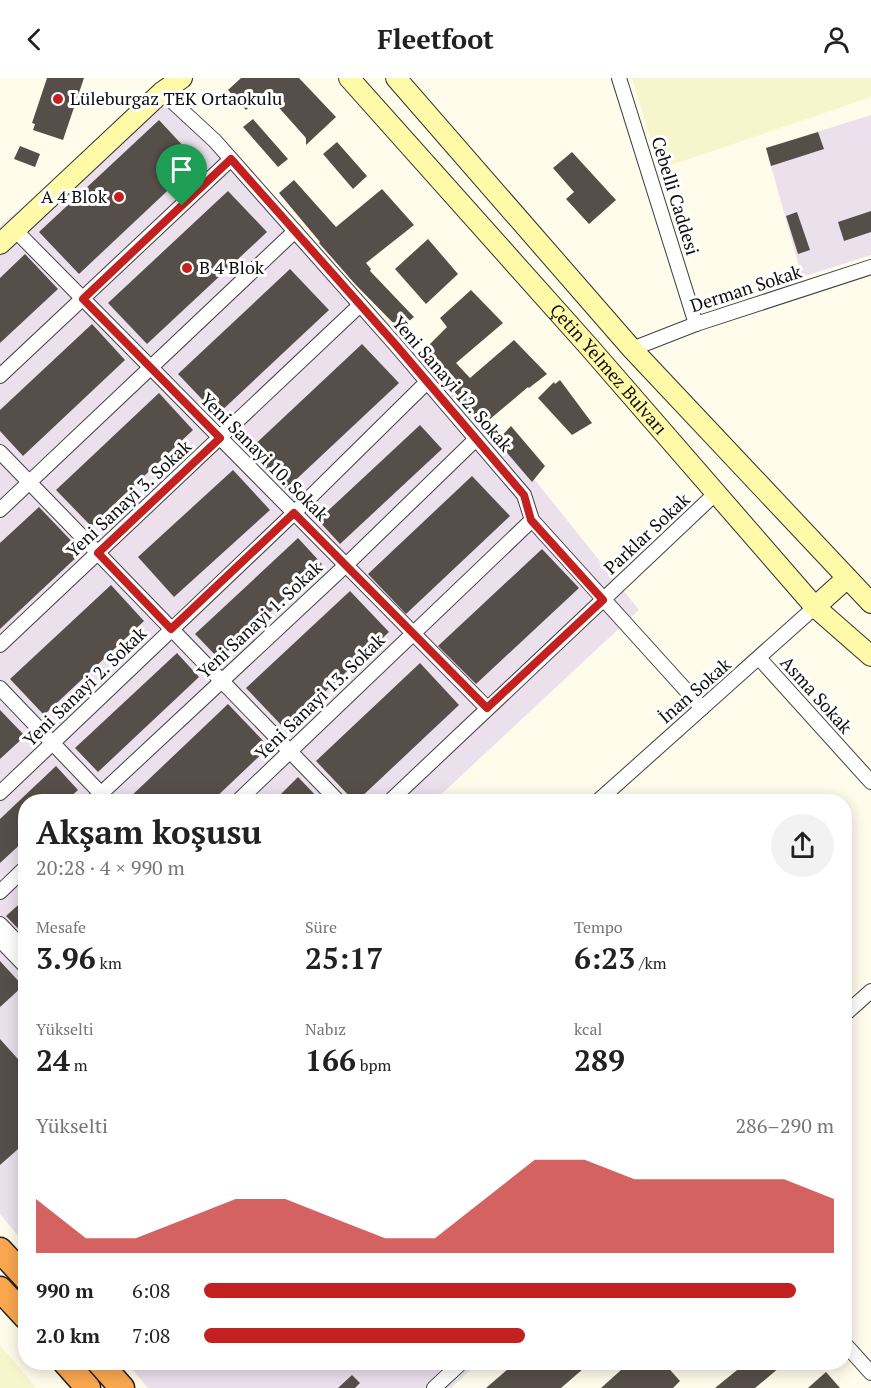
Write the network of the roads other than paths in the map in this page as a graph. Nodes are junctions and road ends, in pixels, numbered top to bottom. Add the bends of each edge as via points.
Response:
1 (182, 78) edge
2 (350, 78) edge
3 (396, 78) edge
4 (619, 78) edge
5 (162, 92) junction
6 (231, 159) junction
7 (15, 230) junction
8 (295, 231) junction
9 (0, 244) edge
10 (871, 267) edge
11 (83, 299) junction
12 (360, 305) junction
13 (696, 324) junction
14 (632, 349) junction
15 (606, 366) junction
16 (151, 368) junction
17 (0, 376) edge
18 (427, 382) junction
19 (220, 438) junction
20 (476, 439) junction
21 (0, 452) edge
22 (29, 482) junction
23 (716, 493) junction
24 (0, 510) edge
25 (294, 513) junction
26 (531, 520) junction
27 (98, 553) junction
28 (345, 565) junction
29 (847, 578) junction
30 (603, 600) junction
31 (871, 603) edge
32 (815, 606) junction
33 (171, 629) junction
34 (413, 633) junction
35 (0, 645) edge
36 (871, 656) edge
37 (759, 658) junction
38 (221, 681) junction
39 (0, 688) edge
40 (487, 708) junction
41 (702, 708) junction
42 (52, 742) junction
43 (290, 752) junction
44 (871, 782) edge
45 (0, 792) edge
46 (98, 794) edge
47 (105, 794) edge
48 (245, 794) edge
49 (331, 794) edge
50 (397, 794) edge
51 (606, 794) edge
52 (18, 875) edge
53 (0, 892) edge
54 (0, 924) edge
55 (0, 940) edge
56 (18, 943) edge
57 (18, 959) edge
58 (871, 991) edge
59 (852, 1007) edge
60 (0, 1250) edge
61 (18, 1269) edge
62 (0, 1288) edge
63 (18, 1308) edge
64 (852, 1352) edge
65 (72, 1370) edge
66 (106, 1370) edge
67 (453, 1370) edge
68 (871, 1373) edge
69 (88, 1388) edge
70 (122, 1388) edge
71 (434, 1388) edge

1 - 5 street
2 - 15 street, Çetin Yelmez Bulvarı
3 - 14 street, Çetin Yelmez Bulvarı
4 - 13 street, Cebelli Caddesi
5 - 6 street, Yeni Sanayi 12. Sokak
5 - 7 street
6 - 8 street, Yeni Sanayi 12. Sokak
6 - 11 street
7 - 9 street
7 - 11 street, Yeni Sanayi 10. Sokak
8 - 12 street, Yeni Sanayi 12. Sokak
8 - 16 street
10 - 13 street, Derman Sokak
11 - 16 street, Yeni Sanayi 10. Sokak
11 - 17 street
12 - 18 street, Yeni Sanayi 12. Sokak
12 - 19 street, Yeni Sanayi 3. Sokak
13 - 14 street, Derman Sokak
14 - 15 street
14 - 29 street, Çetin Yelmez Bulvarı
15 - 23 street, Çetin Yelmez Bulvarı
16 - 19 street, Yeni Sanayi 10. Sokak
16 - 22 street
18 - 20 street, Yeni Sanayi 12. Sokak
18 - 25 street, Yeni Sanayi 2. Sokak
19 - 25 street, Yeni Sanayi 10. Sokak
19 - 27 street, Yeni Sanayi 3. Sokak
20 - 26 street, Yeni Sanayi 12. Sokak via 524,495
20 - 28 street, Yeni Sanayi 1. Sokak
21 - 22 street
22 - 24 street
22 - 27 street
23 - 30 street, Parklar Sokak
23 - 32 street, Çetin Yelmez Bulvarı
25 - 28 street, Yeni Sanayi 10. Sokak
25 - 33 street, Yeni Sanayi 2. Sokak
26 - 30 street, Yeni Sanayi 12. Sokak
26 - 34 street, Yeni Sanayi 13. Sokak
27 - 33 street
27 - 35 street, Yeni Sanayi 3. Sokak
28 - 34 street, Yeni Sanayi 10. Sokak
28 - 38 street, Yeni Sanayi 1. Sokak
29 - 31 street, Çetin Yelmez Bulvarı
29 - 32 street
30 - 40 street, Parklar Sokak
30 - 41 street, Yeni Sanayi 12. Sokak
32 - 36 street, Çetin Yelmez Bulvarı
32 - 37 street, İnan Sokak
33 - 38 street
33 - 42 street, Yeni Sanayi 2. Sokak
34 - 40 street, Yeni Sanayi 10. Sokak
34 - 43 street, Yeni Sanayi 13. Sokak
37 - 41 street, İnan Sokak
37 - 44 street, Asma Sokak
38 - 43 street
38 - 47 street, Yeni Sanayi 1. Sokak
39 - 42 street
40 - 50 street, Parklar Sokak
41 - 51 street, İnan Sokak
42 - 45 street, Yeni Sanayi 2. Sokak
42 - 46 street
43 - 48 street, Yeni Sanayi 13. Sokak
43 - 49 street
52 - 53 street
54 - 56 street
55 - 57 street
58 - 59 street
60 - 61 highway
62 - 63 highway
64 - 68 street
65 - 69 highway
66 - 70 highway
67 - 71 street

